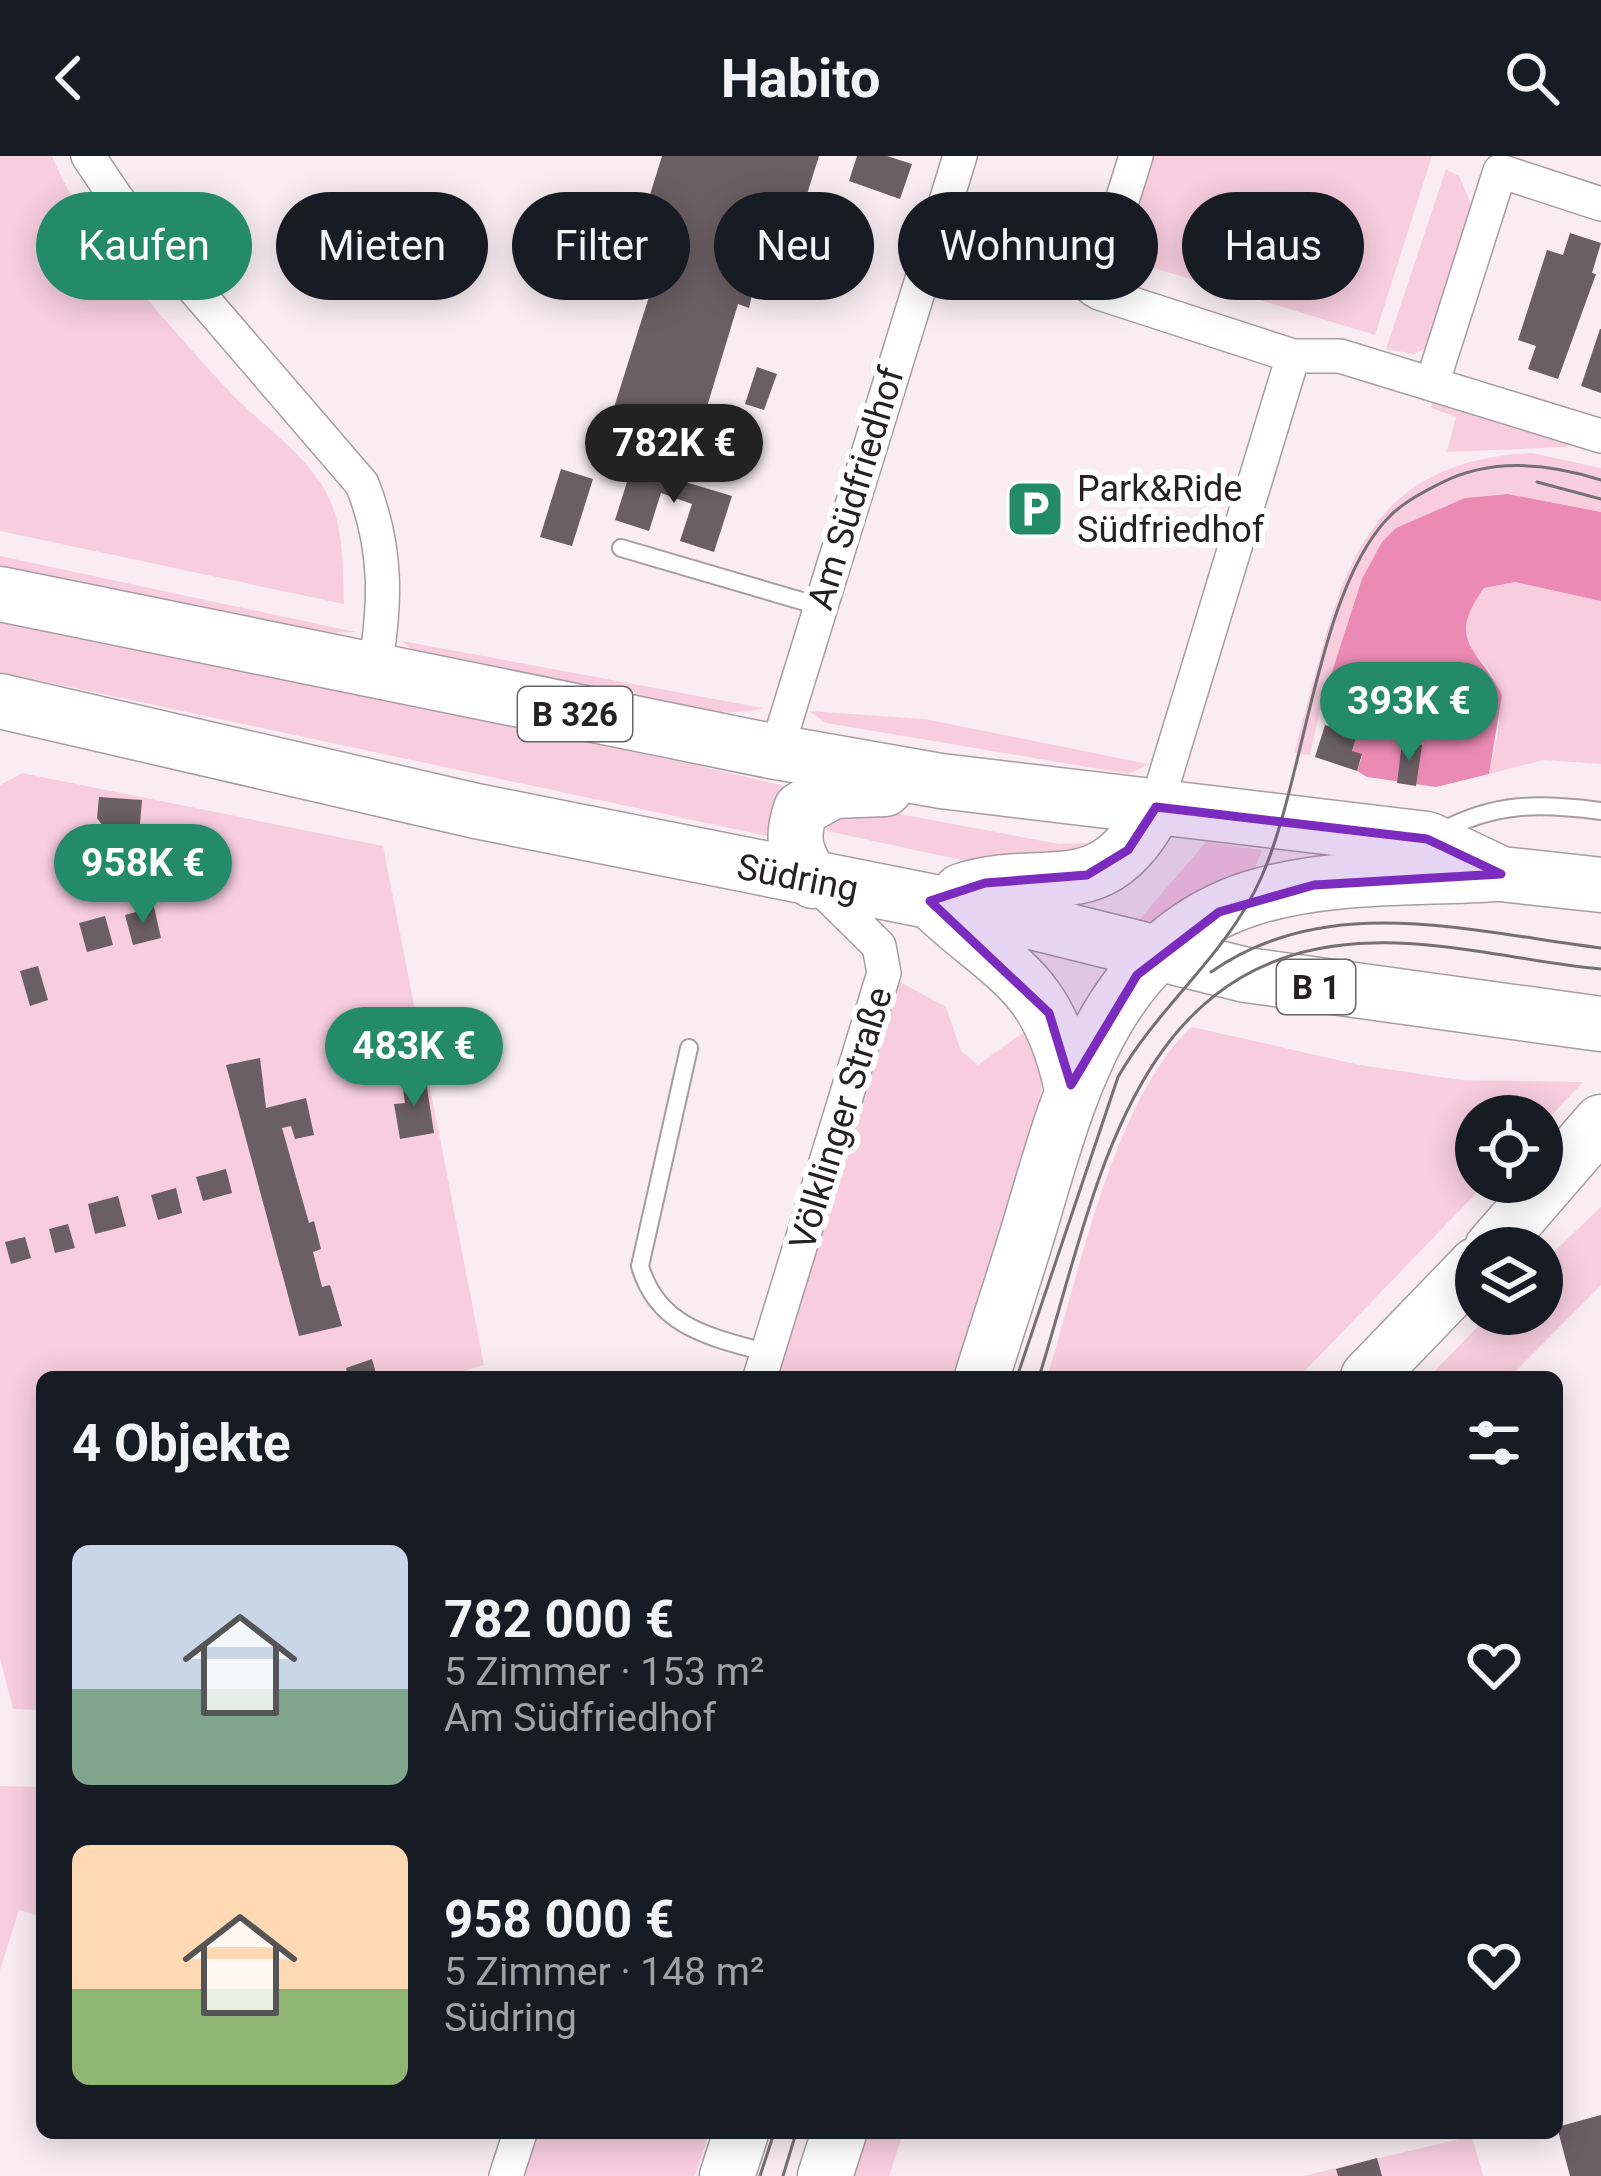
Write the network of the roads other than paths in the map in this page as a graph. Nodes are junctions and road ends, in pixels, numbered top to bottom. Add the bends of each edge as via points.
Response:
1 (88, 156) edge
2 (960, 156) edge
3 (1136, 156) edge
4 (1492, 164) edge
5 (948, 192) edge
6 (1125, 192) edge
7 (1601, 204) edge
8 (914, 300) edge
9 (1124, 300) edge
10 (1293, 356) junction
11 (1433, 382) junction
12 (1601, 436) edge
13 (621, 548) dead end
14 (0, 594) edge
15 (819, 606) junction
16 (374, 674) junction
17 (0, 701) edge
18 (776, 752) junction
19 (940, 781) junction
20 (1156, 806) junction
21 (1601, 811) edge
22 (1427, 839) junction
23 (1501, 874) junction
24 (813, 881) junction
25 (1601, 885) edge
26 (930, 901) junction
27 (1158, 952) junction
28 (1601, 1024) edge
29 (689, 1048) dead end
30 (1071, 1085) junction
31 (1601, 1122) edge
32 (1601, 1165) edge
33 (1511, 1227) edge
34 (1515, 1227) edge
35 (1455, 1287) edge
36 (764, 1365) edge
37 (984, 1371) edge
38 (1374, 1371) edge
39 (518, 2139) edge
40 (739, 2139) edge
41 (837, 2139) edge
42 (506, 2176) edge
43 (728, 2176) edge
44 (825, 2176) edge

1 - 16 street via 362,484 386,584
2 - 5 street, Am Südfriedhof
3 - 6 street
4 - 7 street
4 - 11 street
8 - 15 street, Am Südfriedhof
9 - 10 street
10 - 11 street via 1340,356
10 - 20 street
11 - 12 street
13 - 15 lane
14 - 16 main road, B 326
15 - 18 street, Am Südfriedhof
16 - 18 main road, B 326
17 - 24 main road, Südring / B 1
18 - 19 main road, B 326
19 - 20 main road, B 326
19 - 24 main road via 833,791 802,809 795,854
20 - 22 main road, B 326
20 - 26 main road via 1128,850 1087,875 985,883
21 - 22 lane via 1503,806
22 - 23 main road, B 326
23 - 25 main road
23 - 27 main road via 1313,884 1219,912
24 - 26 main road, Südring / B 1
24 - 36 street, Völklinger Straße via 879,946 884,973
26 - 27 main road, Südring / B 1
26 - 30 main road via 1035,993 1060,1035
27 - 28 main road, Südring / B 1 via 1345,992
27 - 30 main road via 1108,1013
29 - 36 lane via 640,1266 648,1295 666,1315
30 - 37 main road
31 - 33 main road
32 - 34 main road
35 - 38 main road
39 - 42 street
40 - 43 main road
41 - 44 main road

